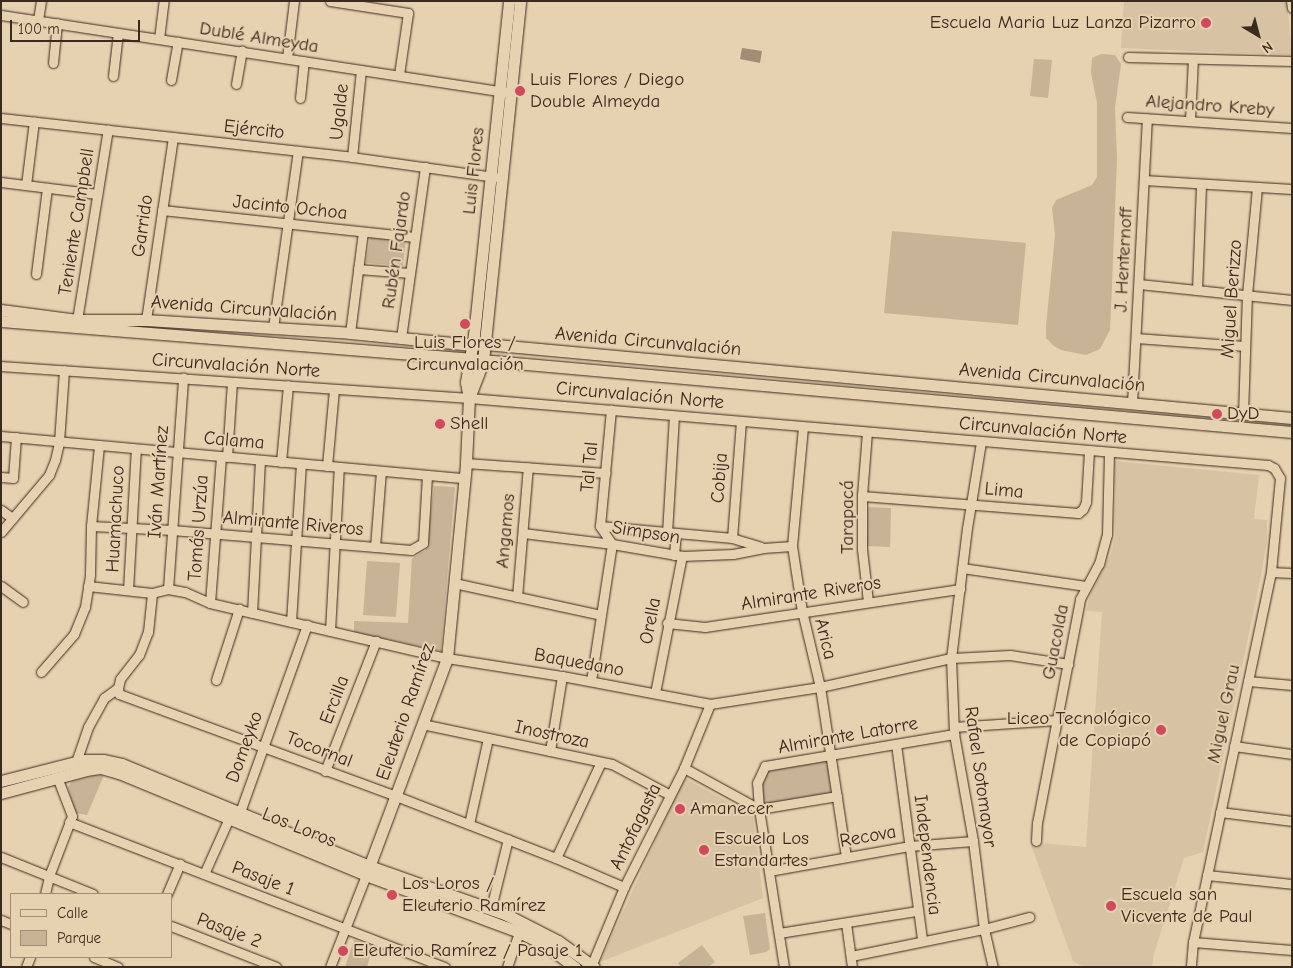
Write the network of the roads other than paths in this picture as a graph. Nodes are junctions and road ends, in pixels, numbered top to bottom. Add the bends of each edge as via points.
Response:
1 (41, 1) edge
2 (164, 1) edge
3 (294, 1) edge
4 (330, 1) edge
5 (509, 1) edge
6 (520, 1) edge
7 (1291, 1) edge
8 (1292, 8) edge
9 (1, 15) edge
10 (38, 20) junction
11 (57, 23) junction
12 (118, 33) junction
13 (159, 39) junction
14 (178, 42) junction
15 (242, 51) junction
16 (1128, 57) dead end
17 (287, 58) junction
18 (1193, 59) junction
19 (304, 61) junction
20 (1292, 61) edge
21 (53, 63) dead end
22 (361, 70) junction
23 (113, 76) dead end
24 (399, 76) junction
25 (172, 80) dead end
26 (236, 84) dead end
27 (506, 92) junction
28 (300, 98) dead end
29 (1126, 117) dead end
30 (1, 118) edge
31 (1147, 118) junction
32 (1190, 120) junction
33 (34, 121) junction
34 (1292, 128) edge
35 (108, 129) junction
36 (172, 137) junction
37 (298, 151) junction
38 (352, 157) junction
39 (425, 167) junction
40 (497, 177) junction
41 (1144, 180) junction
42 (1201, 184) junction
43 (2, 185) edge
44 (26, 185) junction
45 (1257, 187) junction
46 (47, 188) junction
47 (1292, 189) edge
48 (97, 194) junction
49 (162, 210) junction
50 (288, 224) junction
51 (362, 232) junction
52 (415, 237) junction
53 (358, 269) junction
54 (410, 273) junction
55 (36, 274) dead end
56 (1139, 284) junction
57 (1197, 290) junction
58 (1247, 295) junction
59 (1292, 300) edge
60 (1, 310) edge
61 (78, 320) junction
62 (146, 320) junction
63 (1, 322) edge
64 (273, 328) junction
65 (350, 333) junction
66 (401, 338) junction
67 (1136, 338) junction
68 (485, 344) junction
69 (472, 345) junction
70 (1245, 346) junction
71 (470, 359) junction
72 (483, 361) junction
73 (1, 366) edge
74 (64, 370) junction
75 (183, 378) junction
76 (232, 382) junction
77 (288, 385) junction
78 (334, 389) junction
79 (469, 398) junction
80 (1132, 403) junction
81 (611, 410) junction
82 (1243, 414) junction
83 (674, 416) junction
84 (1292, 418) edge
85 (741, 422) junction
86 (803, 427) junction
87 (868, 432) junction
88 (1292, 432) edge
89 (1, 436) edge
90 (16, 437) junction
91 (59, 442) junction
92 (981, 442) junction
93 (98, 446) junction
94 (136, 449) junction
95 (1089, 452) junction
96 (176, 453) junction
97 (1108, 453) junction
98 (224, 457) junction
99 (260, 460) junction
100 (281, 462) junction
101 (466, 463) junction
102 (300, 464) junction
103 (327, 466) junction
104 (339, 467) junction
105 (528, 467) junction
106 (1274, 468) joint
107 (381, 471) junction
108 (606, 473) junction
109 (427, 475) junction
110 (1, 477) edge
111 (464, 478) junction
112 (862, 496) junction
113 (970, 504) junction
114 (1, 510) edge
115 (12, 518) junction
116 (91, 526) junction
117 (600, 526) junction
118 (131, 528) junction
119 (172, 530) junction
120 (1, 532) edge
121 (523, 533) junction
122 (672, 533) junction
123 (216, 534) junction
124 (256, 537) junction
125 (732, 538) junction
126 (295, 540) junction
127 (334, 544) junction
128 (612, 544) junction
129 (792, 546) junction
130 (375, 547) junction
131 (763, 548) junction
132 (678, 556) junction
133 (962, 568) junction
134 (1270, 572) junction
135 (1292, 573) edge
136 (454, 583) junction
137 (1, 586) edge
138 (88, 586) junction
139 (1086, 586) junction
140 (168, 588) junction
141 (960, 588) junction
142 (128, 590) junction
143 (152, 593) junction
144 (517, 597) junction
145 (23, 602) dead end
146 (868, 602) junction
147 (210, 603) junction
148 (238, 609) junction
149 (802, 611) junction
150 (252, 612) junction
151 (601, 614) junction
152 (291, 622) junction
153 (667, 623) junction
154 (307, 625) junction
155 (330, 631) junction
156 (376, 641) junction
157 (447, 658) junction
158 (951, 658) junction
159 (1068, 664) junction
160 (41, 672) dead end
161 (562, 676) junction
162 (216, 680) dead end
163 (1248, 681) junction
164 (591, 682) junction
165 (820, 686) junction
166 (1292, 686) edge
167 (118, 688) junction
168 (655, 694) junction
169 (710, 704) junction
170 (1057, 720) junction
171 (422, 724) junction
172 (954, 730) junction
173 (488, 738) junction
174 (896, 744) junction
175 (262, 746) junction
176 (1234, 746) junction
177 (550, 751) junction
178 (831, 754) junction
179 (1292, 754) edge
180 (76, 762) junction
181 (601, 762) junction
182 (684, 768) junction
183 (325, 771) junction
184 (57, 777) junction
185 (1, 781) edge
186 (1, 793) edge
187 (670, 795) junction
188 (396, 796) junction
189 (837, 796) junction
190 (759, 809) junction
191 (240, 812) junction
192 (1220, 812) junction
193 (229, 818) junction
194 (1292, 821) edge
195 (69, 822) junction
196 (469, 824) junction
197 (508, 839) junction
198 (973, 841) junction
199 (1036, 841) dead end
200 (910, 846) junction
201 (1, 857) edge
202 (846, 857) junction
203 (556, 858) junction
204 (180, 864) junction
205 (368, 870) junction
206 (769, 871) junction
207 (204, 874) junction
208 (1207, 874) junction
209 (49, 876) junction
210 (1292, 884) edge
211 (624, 888) junction
212 (45, 893) edge
213 (91, 893) edge
214 (167, 893) edge
215 (490, 908) junction
216 (917, 911) junction
217 (1029, 917) dead end
218 (846, 923) junction
219 (172, 926) edge
220 (520, 927) junction
221 (346, 928) junction
222 (984, 929) junction
223 (779, 933) junction
224 (922, 940) junction
225 (1193, 942) junction
226 (1292, 950) edge
227 (851, 956) junction
228 (98, 958) edge
229 (115, 963) edge
230 (593, 965) edge
231 (276, 967) edge
232 (330, 967) edge
233 (445, 967) edge
234 (508, 967) edge
235 (575, 967) edge
236 (784, 967) edge
237 (852, 967) edge
238 (993, 967) edge
239 (1191, 967) edge

1 - 10 street
2 - 13 street
3 - 17 street
4 - 24 street via 408,13
5 - 27 main road, Luis Flores
6 - 27 main road, Luis Flores
7 - 8 street
9 - 10 street, Dublé Almeyda
10 - 11 street, Dublé Almeyda
11 - 12 street, Dublé Almeyda
11 - 21 street
12 - 13 street, Dublé Almeyda
12 - 23 street
13 - 14 street, Dublé Almeyda
14 - 15 street, Dublé Almeyda
14 - 25 street
15 - 17 street, Dublé Almeyda
15 - 26 street
16 - 18 street
17 - 19 street, Dublé Almeyda
18 - 20 street
18 - 32 street
19 - 22 street, Dublé Almeyda
19 - 28 street
22 - 24 street, Dublé Almeyda
22 - 38 street, Ugalde
24 - 27 street, Dublé Almeyda
27 - 40 main road, Luis Flores
29 - 31 street, Alejandro Kreby
30 - 33 street, Ejército
31 - 32 street, Alejandro Kreby
31 - 41 street, J. Henternoff
32 - 34 street, Alejandro Kreby
33 - 35 street, Ejército
33 - 44 street
35 - 36 street, Ejército
35 - 48 street, Teniente Campbell
36 - 37 street, Ejército
36 - 49 street, Garrido
37 - 38 street, Ejército
37 - 50 street
38 - 39 street, Ejército
39 - 40 street, Ejército
39 - 52 street, Rubén Fajardo
40 - 68 main road, Luis Flores
40 - 69 main road, Luis Flores
41 - 42 street
41 - 56 street, J. Henternoff
42 - 45 street
42 - 57 street
43 - 44 street
44 - 46 street
45 - 47 street
45 - 58 street, Miguel Berizzo
46 - 48 street
46 - 55 street
48 - 61 street, Teniente Campbell
49 - 50 street, Jacinto Ochoa
49 - 62 street, Garrido
50 - 51 street, Jacinto Ochoa
50 - 64 street
51 - 52 street, Jacinto Ochoa
51 - 53 street
52 - 54 street, Rubén Fajardo
53 - 54 street
53 - 65 street
54 - 66 street, Rubén Fajardo
56 - 57 street
56 - 67 street, J. Henternoff
57 - 58 street
58 - 59 street
58 - 70 street, Miguel Berizzo
60 - 61 main road, Avenida Circunvalación
61 - 62 main road, Avenida Circunvalación
62 - 64 main road, Avenida Circunvalación
63 - 71 main road, Avenida Circunvalación
64 - 65 main road, Avenida Circunvalación
65 - 66 main road, Avenida Circunvalación
66 - 69 main road, Avenida Circunvalación
67 - 70 street
67 - 80 street, J. Henternoff
68 - 69 main road, Avenida Circunvalación
68 - 72 main road, Eleuterio Ramírez
68 - 80 main road, Avenida Circunvalación
69 - 71 main road, Eleuterio Ramírez
70 - 82 street, Miguel Berizzo
71 - 72 main road, Avenida Circunvalación
71 - 79 main road, Eleuterio Ramírez via 466,382
72 - 79 main road, Eleuterio Ramírez
72 - 88 main road, Avenida Circunvalación
73 - 74 street, Circunvalación Norte
74 - 75 street, Circunvalación Norte
74 - 91 street
75 - 76 street, Circunvalación Norte
75 - 96 street, Iván Martínez
76 - 77 street, Circunvalación Norte
76 - 98 street, Tomás Urzúa
77 - 78 street, Circunvalación Norte
77 - 100 street
78 - 79 street, Circunvalación Norte
78 - 103 street
79 - 81 street, Circunvalación Norte
79 - 101 main road, Eleuterio Ramírez
80 - 82 main road, Avenida Circunvalación
81 - 83 street, Circunvalación Norte
81 - 108 street, Tal Tal
82 - 84 main road, Avenida Circunvalación
83 - 85 street, Circunvalación Norte
83 - 122 street, Orella
85 - 86 street, Circunvalación Norte
85 - 125 street, Cobija
86 - 87 street, Circunvalación Norte
86 - 129 street, Arica
87 - 92 street, Circunvalación Norte
87 - 112 street, Tarapacá
89 - 90 street, Calama
90 - 91 street, Calama
90 - 110 street via 13,478
91 - 93 street, Calama
91 - 115 street via 49,475
92 - 95 street, Circunvalación Norte
92 - 113 street, Rafael Sotomayor
93 - 94 street, Calama
93 - 116 street
94 - 96 street, Calama
94 - 118 street, Huamachuco
95 - 97 street, Circunvalación Norte
95 - 113 street, Lima via 1086,502 1078,513
96 - 98 street, Calama
96 - 119 street, Iván Martínez
97 - 106 street, Circunvalación Norte
97 - 139 street, Guacolda via 1107,535 1099,564
98 - 99 street, Calama
98 - 123 street, Tomás Urzúa
99 - 100 street, Calama
99 - 124 street
100 - 102 street, Calama
101 - 105 street
101 - 111 main road, Eleuterio Ramírez
102 - 103 street, Calama
102 - 126 street
103 - 104 street, Calama
104 - 107 street, Calama
104 - 127 street
105 - 108 street
105 - 121 street, Angamos
106 - 134 street, Miguel Grau via 1280,478
107 - 109 street, Calama
107 - 130 street
108 - 117 street, Tal Tal
109 - 111 street, Calama
109 - 130 street, Almirante Riveros via 423,543 411,550
111 - 136 main road, Eleuterio Ramírez
112 - 113 street, Lima
112 - 146 street, Tarapacá via 862,549
113 - 133 street, Rafael Sotomayor
114 - 115 street
115 - 120 street
116 - 118 street, Almirante Riveros
116 - 138 street
117 - 122 street, Simpson
117 - 128 street
118 - 119 street, Almirante Riveros
118 - 142 street, Huamachuco
119 - 123 street, Almirante Riveros
119 - 140 street, Iván Martínez
121 - 128 street, Simpson
121 - 144 street, Angamos
122 - 125 street, Simpson
122 - 132 street, Orella
123 - 124 street, Almirante Riveros
123 - 147 street, Tomás Urzúa
124 - 126 street, Almirante Riveros
124 - 150 street
125 - 131 street, Simpson
126 - 127 street, Almirante Riveros
126 - 152 street
127 - 130 street, Almirante Riveros
127 - 155 street
128 - 132 street, Simpson
128 - 151 street
129 - 131 street, Simpson
129 - 149 street, Arica
131 - 132 street, Simpson via 733,554
132 - 153 street, Orella
133 - 139 street
133 - 141 street, Rafael Sotomayor
134 - 135 street
134 - 163 street, Miguel Grau
136 - 144 street
136 - 157 main road, Eleuterio Ramírez
137 - 145 street
138 - 142 street
138 - 160 street via 85,607 74,634
139 - 159 street, Guacolda via 1080,599
140 - 143 street
140 - 147 street, Baquedano
141 - 146 street, Almirante Riveros
141 - 158 street, Rafael Sotomayor
142 - 143 street
143 - 167 street via 148,632 139,655 120,680
144 - 151 street
146 - 149 street, Almirante Riveros
147 - 148 street, Baquedano
148 - 150 street, Baquedano
148 - 162 street
149 - 153 street, Almirante Riveros via 705,627
149 - 165 street, Arica
150 - 152 street, Baquedano
151 - 164 street
152 - 154 street, Baquedano
153 - 168 street, Orella
154 - 155 street, Baquedano
154 - 175 street, Domeyko
155 - 156 street, Baquedano
156 - 157 street, Baquedano
156 - 183 street, Ercilla
157 - 161 street, Baquedano
157 - 171 main road, Eleuterio Ramírez
158 - 159 street, Baquedano via 1010,655
158 - 165 street, Baquedano
158 - 172 street, Rafael Sotomayor
159 - 170 street, Guacolda
161 - 164 street, Baquedano
161 - 177 street
163 - 166 street
163 - 176 street, Miguel Grau
164 - 168 street, Baquedano
165 - 169 street, Baquedano
165 - 178 street, Arica
167 - 175 street, Tocornal via 119,694
167 - 180 street via 104,698 88,727
168 - 169 street, Baquedano
169 - 182 street, Antofagasta
170 - 172 street, Almirante Latorre
170 - 199 street, Guacolda
171 - 173 street, Inostroza
171 - 188 main road, Eleuterio Ramírez
172 - 174 street, Almirante Latorre
172 - 198 street, Rafael Sotomayor
173 - 177 street, Inostroza
173 - 196 street
174 - 178 street, Almirante Latorre
174 - 200 street, Independencia
175 - 183 street, Tocornal
175 - 191 street, Domeyko
176 - 179 street
176 - 192 street, Miguel Grau
177 - 181 street, Inostroza
178 - 189 street, Arica
178 - 190 street, Almirante Latorre via 766,766 757,783
180 - 185 main road, Los Loros
180 - 191 main road, Los Loros via 103,760 122,764
181 - 187 street, Inostroza via 612,764
181 - 203 street
182 - 187 street, Antofagasta
182 - 190 street
183 - 188 street, Tocornal
184 - 186 main road, Los Loros
184 - 193 main road, Los Loros via 101,768
184 - 195 street via 72,816
187 - 211 street, Antofagasta
188 - 196 street, Tocornal
188 - 205 main road, Eleuterio Ramírez
189 - 190 street
189 - 202 street, Arica
190 - 206 street
191 - 193 street, Domeyko
191 - 205 main road, Los Loros
192 - 194 street
192 - 208 street, Miguel Grau
193 - 205 main road, Los Loros
193 - 207 street
195 - 204 street, Pasaje 1
195 - 209 street
196 - 197 street, Tocornal
197 - 203 street, Tocornal
197 - 215 street
198 - 200 street, Recova
198 - 222 street, Rafael Sotomayor
200 - 202 street, Recova
200 - 216 street, Independencia
201 - 209 street
202 - 206 street, Recova
203 - 211 street, Tocornal
204 - 207 street, Pasaje 1
204 - 214 street
205 - 215 main road, Los Loros
205 - 220 main road, Los Loros
205 - 221 street, Eleuterio Ramírez
206 - 223 street
207 - 221 street, Pasaje 1
208 - 210 street
208 - 225 street, Miguel Grau
209 - 212 street
209 - 213 street
211 - 230 street, Antofagasta
215 - 220 main road, Los Loros
216 - 218 street
216 - 224 street, Independencia
217 - 222 street
218 - 223 street
218 - 227 street
219 - 231 street, Pasaje 2
220 - 230 main road, Los Loros via 558,941
220 - 234 street
220 - 235 main road, Los Loros
221 - 232 street, Eleuterio Ramírez
221 - 233 street, Pasaje 1
222 - 224 street
222 - 238 street, Rafael Sotomayor
223 - 236 street
224 - 227 street
225 - 226 street
225 - 239 street, Miguel Grau
227 - 237 street
228 - 229 street

